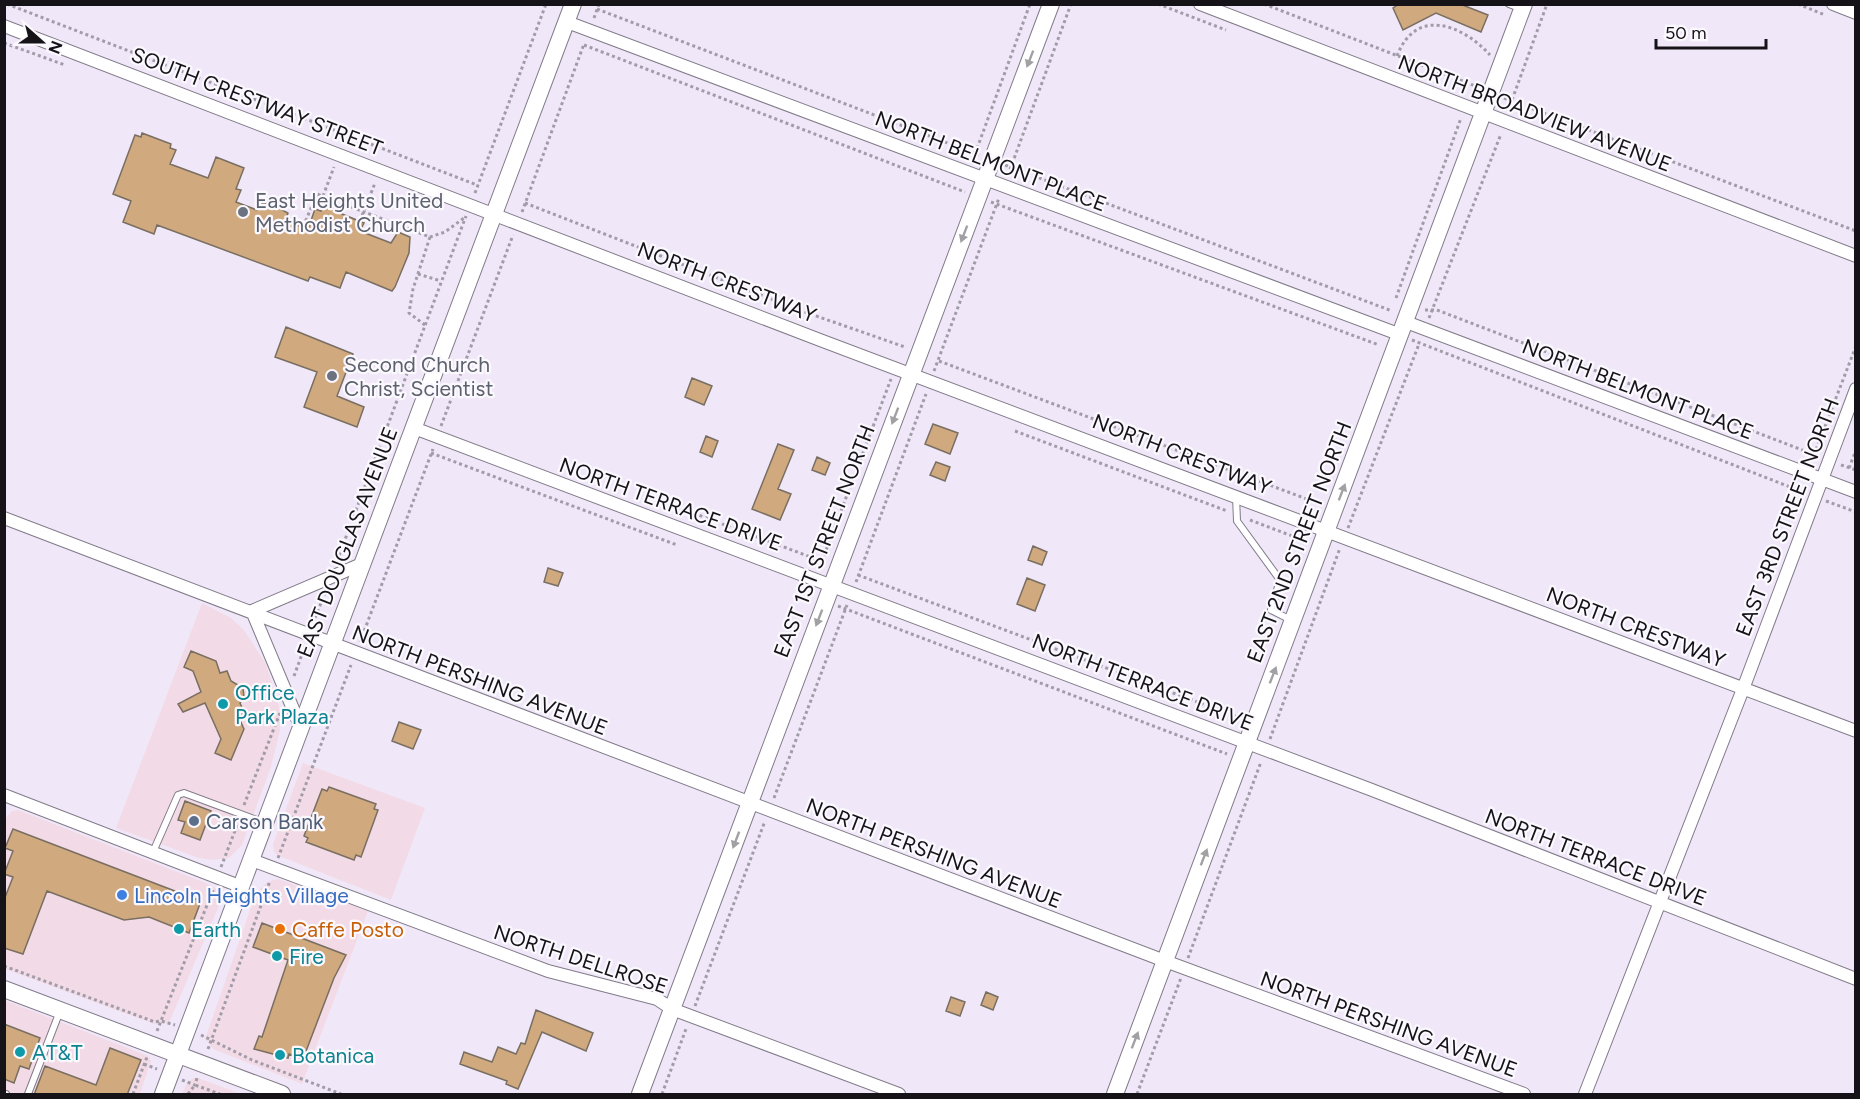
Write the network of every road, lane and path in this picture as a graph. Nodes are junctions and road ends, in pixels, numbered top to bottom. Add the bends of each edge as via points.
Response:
1 (7, 4) edge
2 (546, 4) edge
3 (573, 4) edge
4 (599, 4) edge
5 (1030, 4) edge
6 (1051, 4) edge
7 (1071, 4) edge
8 (1200, 4) edge
9 (1264, 4) edge
10 (1833, 4) edge
11 (1519, 6) edge
12 (597, 9) junction
13 (1856, 13) edge
14 (567, 22) junction
15 (4, 26) edge
16 (589, 30) junction
17 (4, 43) edge
18 (1397, 56) junction
19 (1493, 58) dead end
20 (66, 66) dead end
21 (1492, 93) junction
22 (1483, 115) junction
23 (975, 154) junction
24 (992, 160) junction
25 (334, 167) dead end
26 (1010, 167) junction
27 (985, 179) junction
28 (375, 183) dead end
29 (477, 185) junction
30 (1004, 186) junction
31 (322, 196) junction
32 (471, 203) junction
33 (525, 203) junction
34 (364, 212) junction
35 (495, 213) junction
36 (465, 217) junction
37 (360, 221) dead end
38 (518, 222) junction
39 (1856, 231) edge
40 (301, 232) dead end
41 (430, 237) junction
42 (1856, 256) edge
43 (418, 274) junction
44 (441, 281) junction
45 (425, 325) junction
46 (1404, 327) junction
47 (1378, 345) dead end
48 (1856, 346) edge
49 (911, 350) junction
50 (938, 360) junction
51 (903, 371) junction
52 (931, 381) junction
53 (1856, 389) edge
54 (414, 428) junction
55 (1015, 431) dead end
56 (437, 437) junction
57 (1856, 450) edge
58 (431, 453) junction
59 (1814, 455) junction
60 (1829, 460) junction
61 (1849, 468) junction
62 (1856, 470) edge
63 (1822, 479) junction
64 (1856, 492) edge
65 (1236, 496) junction
66 (1815, 496) junction
67 (677, 507) dead end
68 (1335, 510) junction
69 (1856, 512) edge
70 (1235, 514) junction
71 (1352, 516) dead end
72 (4, 518) edge
73 (1328, 530) junction
74 (677, 545) dead end
75 (1321, 547) junction
76 (1338, 554) dead end
77 (364, 563) junction
78 (830, 564) junction
79 (859, 575) junction
80 (332, 577) junction
81 (832, 584) junction
82 (852, 592) junction
83 (837, 605) dead end
84 (846, 609) junction
85 (252, 611) junction
86 (1293, 621) junction
87 (309, 634) junction
88 (332, 644) junction
89 (356, 653) junction
90 (1743, 689) junction
91 (287, 696) junction
92 (1254, 724) junction
93 (301, 728) junction
94 (1273, 731) dead end
95 (1856, 732) edge
96 (1247, 743) junction
97 (1241, 759) junction
98 (1260, 767) dead end
99 (4, 795) edge
100 (749, 803) junction
101 (769, 811) junction
102 (241, 814) junction
103 (266, 823) junction
104 (153, 852) junction
105 (252, 860) junction
106 (274, 869) junction
107 (217, 877) junction
108 (242, 887) junction
109 (1659, 903) junction
110 (1165, 961) junction
111 (4, 966) edge
112 (1856, 979) edge
113 (4, 989) edge
114 (672, 1009) junction
115 (60, 1010) junction
116 (691, 1016) junction
117 (212, 1039) junction
118 (178, 1055) junction
119 (202, 1064) junction
120 (195, 1085) junction
121 (27, 1095) edge
122 (163, 1095) edge
123 (188, 1095) edge
124 (220, 1095) edge
125 (282, 1095) edge
126 (341, 1095) edge
127 (640, 1095) edge
128 (662, 1095) edge
129 (899, 1095) edge
130 (1115, 1095) edge
131 (1524, 1095) edge
132 (1585, 1095) edge

1 - 29 path
2 - 29 path
3 - 14 street, EAST DOUGLAS AVENUE
4 - 12 path
5 - 23 path
6 -> 24 street, EAST 1ST STREET NORTH
7 - 26 path
8 - 22 street, NORTH BROADVIEW AVENUE
9 - 18 path
10 - 13 street
11 - 21 street, EAST 2ND STREET NORTH
12 - 16 path
12 - 23 path
14 - 16 street, NORTH BELMONT PLACE
14 - 35 street, EAST DOUGLAS AVENUE
15 - 32 street, SOUTH CRESTWAY STREET
16 - 27 street, NORTH BELMONT PLACE
16 - 33 path
17 - 20 path
18 - 19 path via 1406,40 1431,24 1464,32
18 - 21 path
21 - 22 street, EAST 2ND STREET NORTH
21 - 39 path
22 - 42 street, NORTH BROADVIEW AVENUE
22 - 46 street, EAST 2ND STREET NORTH
23 - 24 path
24 - 26 path
24 - 27 street, EAST 1ST STREET NORTH
25 - 31 path
26 - 30 path
26 - 46 path via 1391,311
27 - 30 street, NORTH BELMONT PLACE
27 -> 49 street, EAST 1ST STREET NORTH
28 - 34 path
29 - 32 path
30 - 46 street, NORTH BELMONT PLACE
30 - 50 path
31 - 34 path
31 - 40 path via 317,194
32 - 35 street, SOUTH CRESTWAY STREET
32 - 36 path
33 - 38 path
33 - 49 path
34 - 37 path
34 - 41 path
35 - 38 street, NORTH CRESTWAY
35 - 54 street, EAST DOUGLAS AVENUE
36 - 41 path via 446,232
36 - 44 path
38 - 51 street, NORTH CRESTWAY
38 - 56 path
41 - 43 path
43 - 44 path
43 - 45 path via 409,313
44 - 45 path
45 - 80 path
46 - 47 path
46 - 59 path via 1437,310
46 - 63 street, NORTH BELMONT PLACE
46 - 66 path via 1410,340
68 -> 46 street, EAST 2ND STREET NORTH
48 - 59 path
49 - 50 path
49 - 51 street, EAST 1ST STREET NORTH
49 - 51 path
50 - 52 path
50 - 68 path
51 - 52 street, NORTH CRESTWAY
51 -> 78 street, EAST 1ST STREET NORTH
51 - 78 path
52 - 65 street, NORTH CRESTWAY
52 - 79 path
53 - 60 street, EAST 3RD STREET NORTH
54 - 56 street, NORTH TERRACE DRIVE
54 - 77 street, EAST DOUGLAS AVENUE
55 - 70 path
56 - 58 path
56 - 81 street, NORTH TERRACE DRIVE
57 - 61 path
58 - 74 path
58 - 89 path
59 - 60 path
60 - 61 path
60 - 63 street, EAST 3RD STREET NORTH
61 - 62 path
63 - 64 street, NORTH BELMONT PLACE
63 - 66 street, EAST 3RD STREET NORTH
65 - 70 lane
65 - 73 street, NORTH CRESTWAY
66 - 69 path
66 - 90 street, EAST 3RD STREET NORTH
67 - 78 path
68 - 71 path
68 - 73 street, EAST 2ND STREET NORTH
70 - 75 path
70 - 86 lane via 1280,580 1271,610
72 - 85 street, NORTH PERSHING AVENUE
73 - 75 street, EAST 2ND STREET NORTH
73 - 90 street, NORTH CRESTWAY
75 - 76 path
75 - 86 street, EAST 2ND STREET NORTH
77 - 80 street
77 - 88 street, EAST DOUGLAS AVENUE
78 - 79 path
78 - 81 street, EAST 1ST STREET NORTH
79 - 82 path
79 - 92 path
80 - 85 street
80 - 87 path
81 - 82 street, NORTH TERRACE DRIVE
81 -> 100 street, EAST 1ST STREET NORTH
82 - 84 path
82 - 96 street, NORTH TERRACE DRIVE
83 - 84 path
84 - 97 path
84 - 101 path
85 - 87 street, NORTH PERSHING AVENUE
85 - 91 street
92 -> 86 street, EAST 2ND STREET NORTH
87 - 88 street, NORTH PERSHING AVENUE
87 - 91 path
88 - 89 street, NORTH PERSHING AVENUE
88 - 93 street, EAST DOUGLAS AVENUE
89 - 100 street, NORTH PERSHING AVENUE
89 - 106 path
90 - 95 street, NORTH CRESTWAY
90 - 109 street, EAST 3RD STREET NORTH
91 - 93 street
91 - 102 path
92 - 94 path
92 - 96 street, EAST 2ND STREET NORTH
93 - 103 street, EAST DOUGLAS AVENUE
96 - 97 street, EAST 2ND STREET NORTH
96 - 109 street, NORTH TERRACE DRIVE
97 - 98 path
110 -> 97 street, EAST 2ND STREET NORTH
99 - 104 street
100 - 101 street, NORTH PERSHING AVENUE
100 -> 114 street, EAST 1ST STREET NORTH
101 - 110 street, NORTH PERSHING AVENUE
101 - 116 path
102 - 103 lane
102 - 104 lane via 178,795
102 - 107 path
103 - 105 street, EAST DOUGLAS AVENUE
104 - 107 street
105 - 106 street, NORTH DELLROSE
105 - 108 street, EAST DOUGLAS AVENUE
106 - 114 street, NORTH DELLROSE via 548,972 657,999
106 - 117 path
107 - 108 street
107 - 111 path via 161,1021
108 - 118 street, EAST DOUGLAS AVENUE
109 - 112 street, NORTH TERRACE DRIVE
109 - 132 street, EAST 3RD STREET NORTH
130 -> 110 street, EAST 2ND STREET NORTH
110 - 131 street, NORTH PERSHING AVENUE
113 - 115 street
114 - 116 street, NORTH DELLROSE
114 - 127 street, EAST 1ST STREET NORTH
115 - 118 street
115 - 121 lane
116 - 128 path
116 - 129 street, NORTH DELLROSE
117 - 119 path
117 - 126 path via 252,1060
118 - 119 street
118 - 122 street, EAST DOUGLAS AVENUE
119 - 120 path
119 - 125 street
120 - 123 path
120 - 124 path

